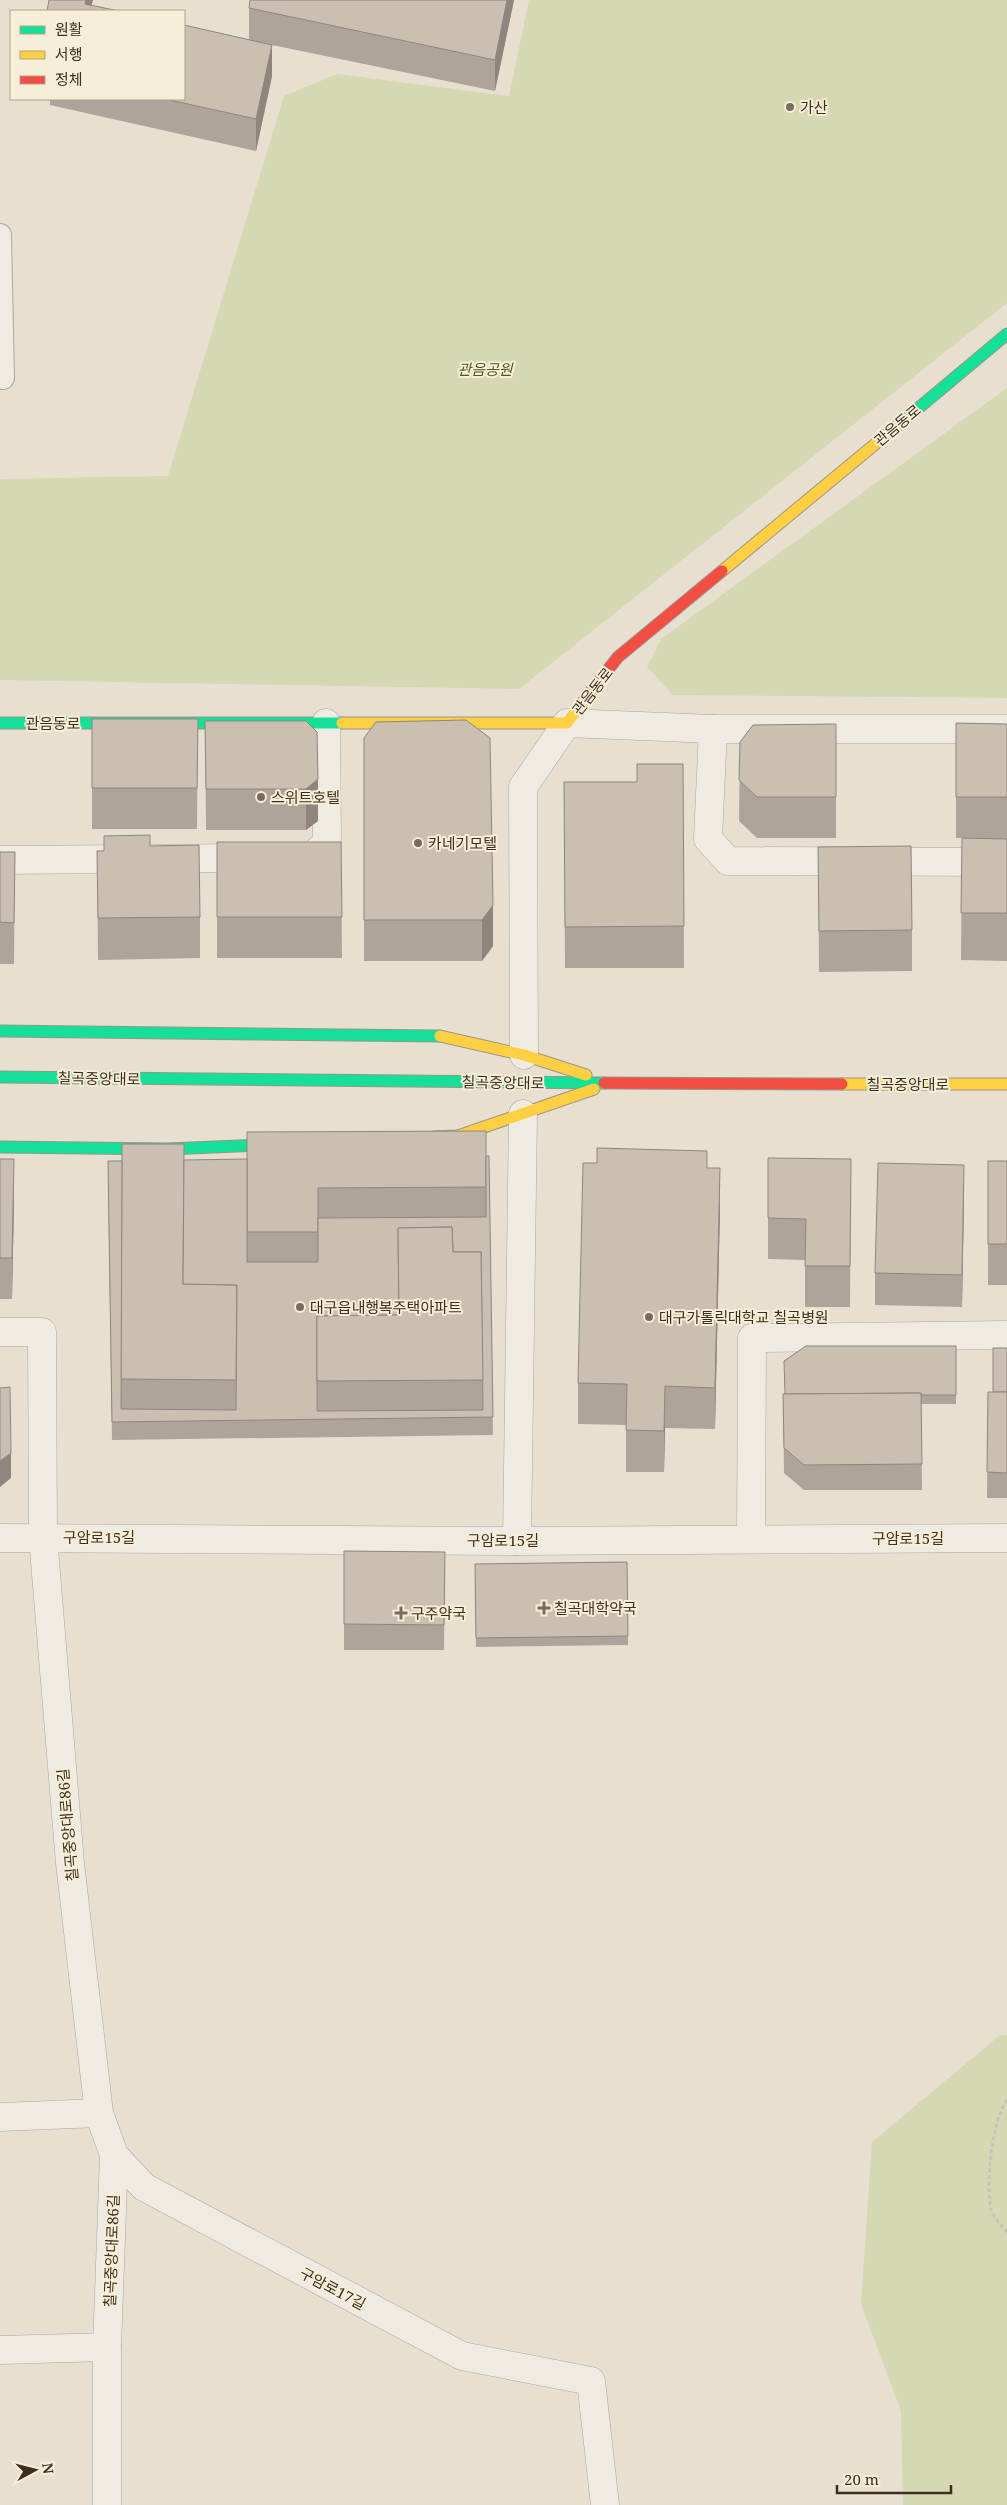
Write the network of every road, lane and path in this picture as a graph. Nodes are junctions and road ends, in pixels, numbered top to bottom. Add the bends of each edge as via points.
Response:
1 (0, 235) edge
2 (1007, 334) edge
3 (3, 378) dead end
4 (0, 723) edge
5 (326, 723) junction
6 (567, 724) junction
7 (713, 729) junction
8 (1007, 729) edge
9 (0, 860) edge
10 (1007, 862) edge
11 (0, 1031) edge
12 (524, 1055) junction
13 (0, 1077) edge
14 (612, 1083) junction
15 (1007, 1084) edge
16 (523, 1114) junction
17 (419, 1138) edge
18 (293, 1144) edge
19 (0, 1147) edge
20 (0, 1332) edge
21 (1007, 1335) edge
22 (43, 1537) junction
23 (0, 1538) edge
24 (1007, 1538) edge
25 (751, 1539) junction
26 (517, 1541) junction
27 (1007, 2100) edge
28 (99, 2113) junction
29 (0, 2117) edge
30 (114, 2155) junction
31 (1007, 2232) edge
32 (107, 2347) junction
33 (0, 2350) edge
34 (107, 2505) edge
35 (605, 2505) edge

1 - 3 lane
2 - 6 main road, 관음동로 via 618,657
4 - 5 main road, 관음동로
5 - 6 main road, 관음동로
5 - 9 street via 327,843 310,858
6 - 7 street
6 - 12 street via 522,787
7 - 8 street
7 - 10 street via 708,839 728,861
11 - 12 main road via 447,1036
12 - 14 main road
13 - 14 main road, 칠곡중앙대로
14 - 15 main road, 칠곡중앙대로
14 - 16 main road
16 - 17 main road via 458,1136
16 - 26 street
18 - 19 main road via 167,1149
20 - 22 street, 칠곡중앙대로86길 via 42,1332
21 - 25 street via 752,1338
22 - 23 street, 구암로15길
22 - 26 street, 구암로15길
22 - 28 street, 칠곡중앙대로86길 via 70,1863
24 - 25 street, 구암로15길
25 - 26 street, 구암로15길
27 - 31 path via 1000,2110 989,2170 991,2212
28 - 29 street
28 - 30 street, 구암로17길
30 - 32 street, 칠곡중앙대로86길
30 - 35 street, 구암로17길 via 144,2188 462,2356 591,2381
32 - 33 street
32 - 34 street, 칠곡중앙대로86길

